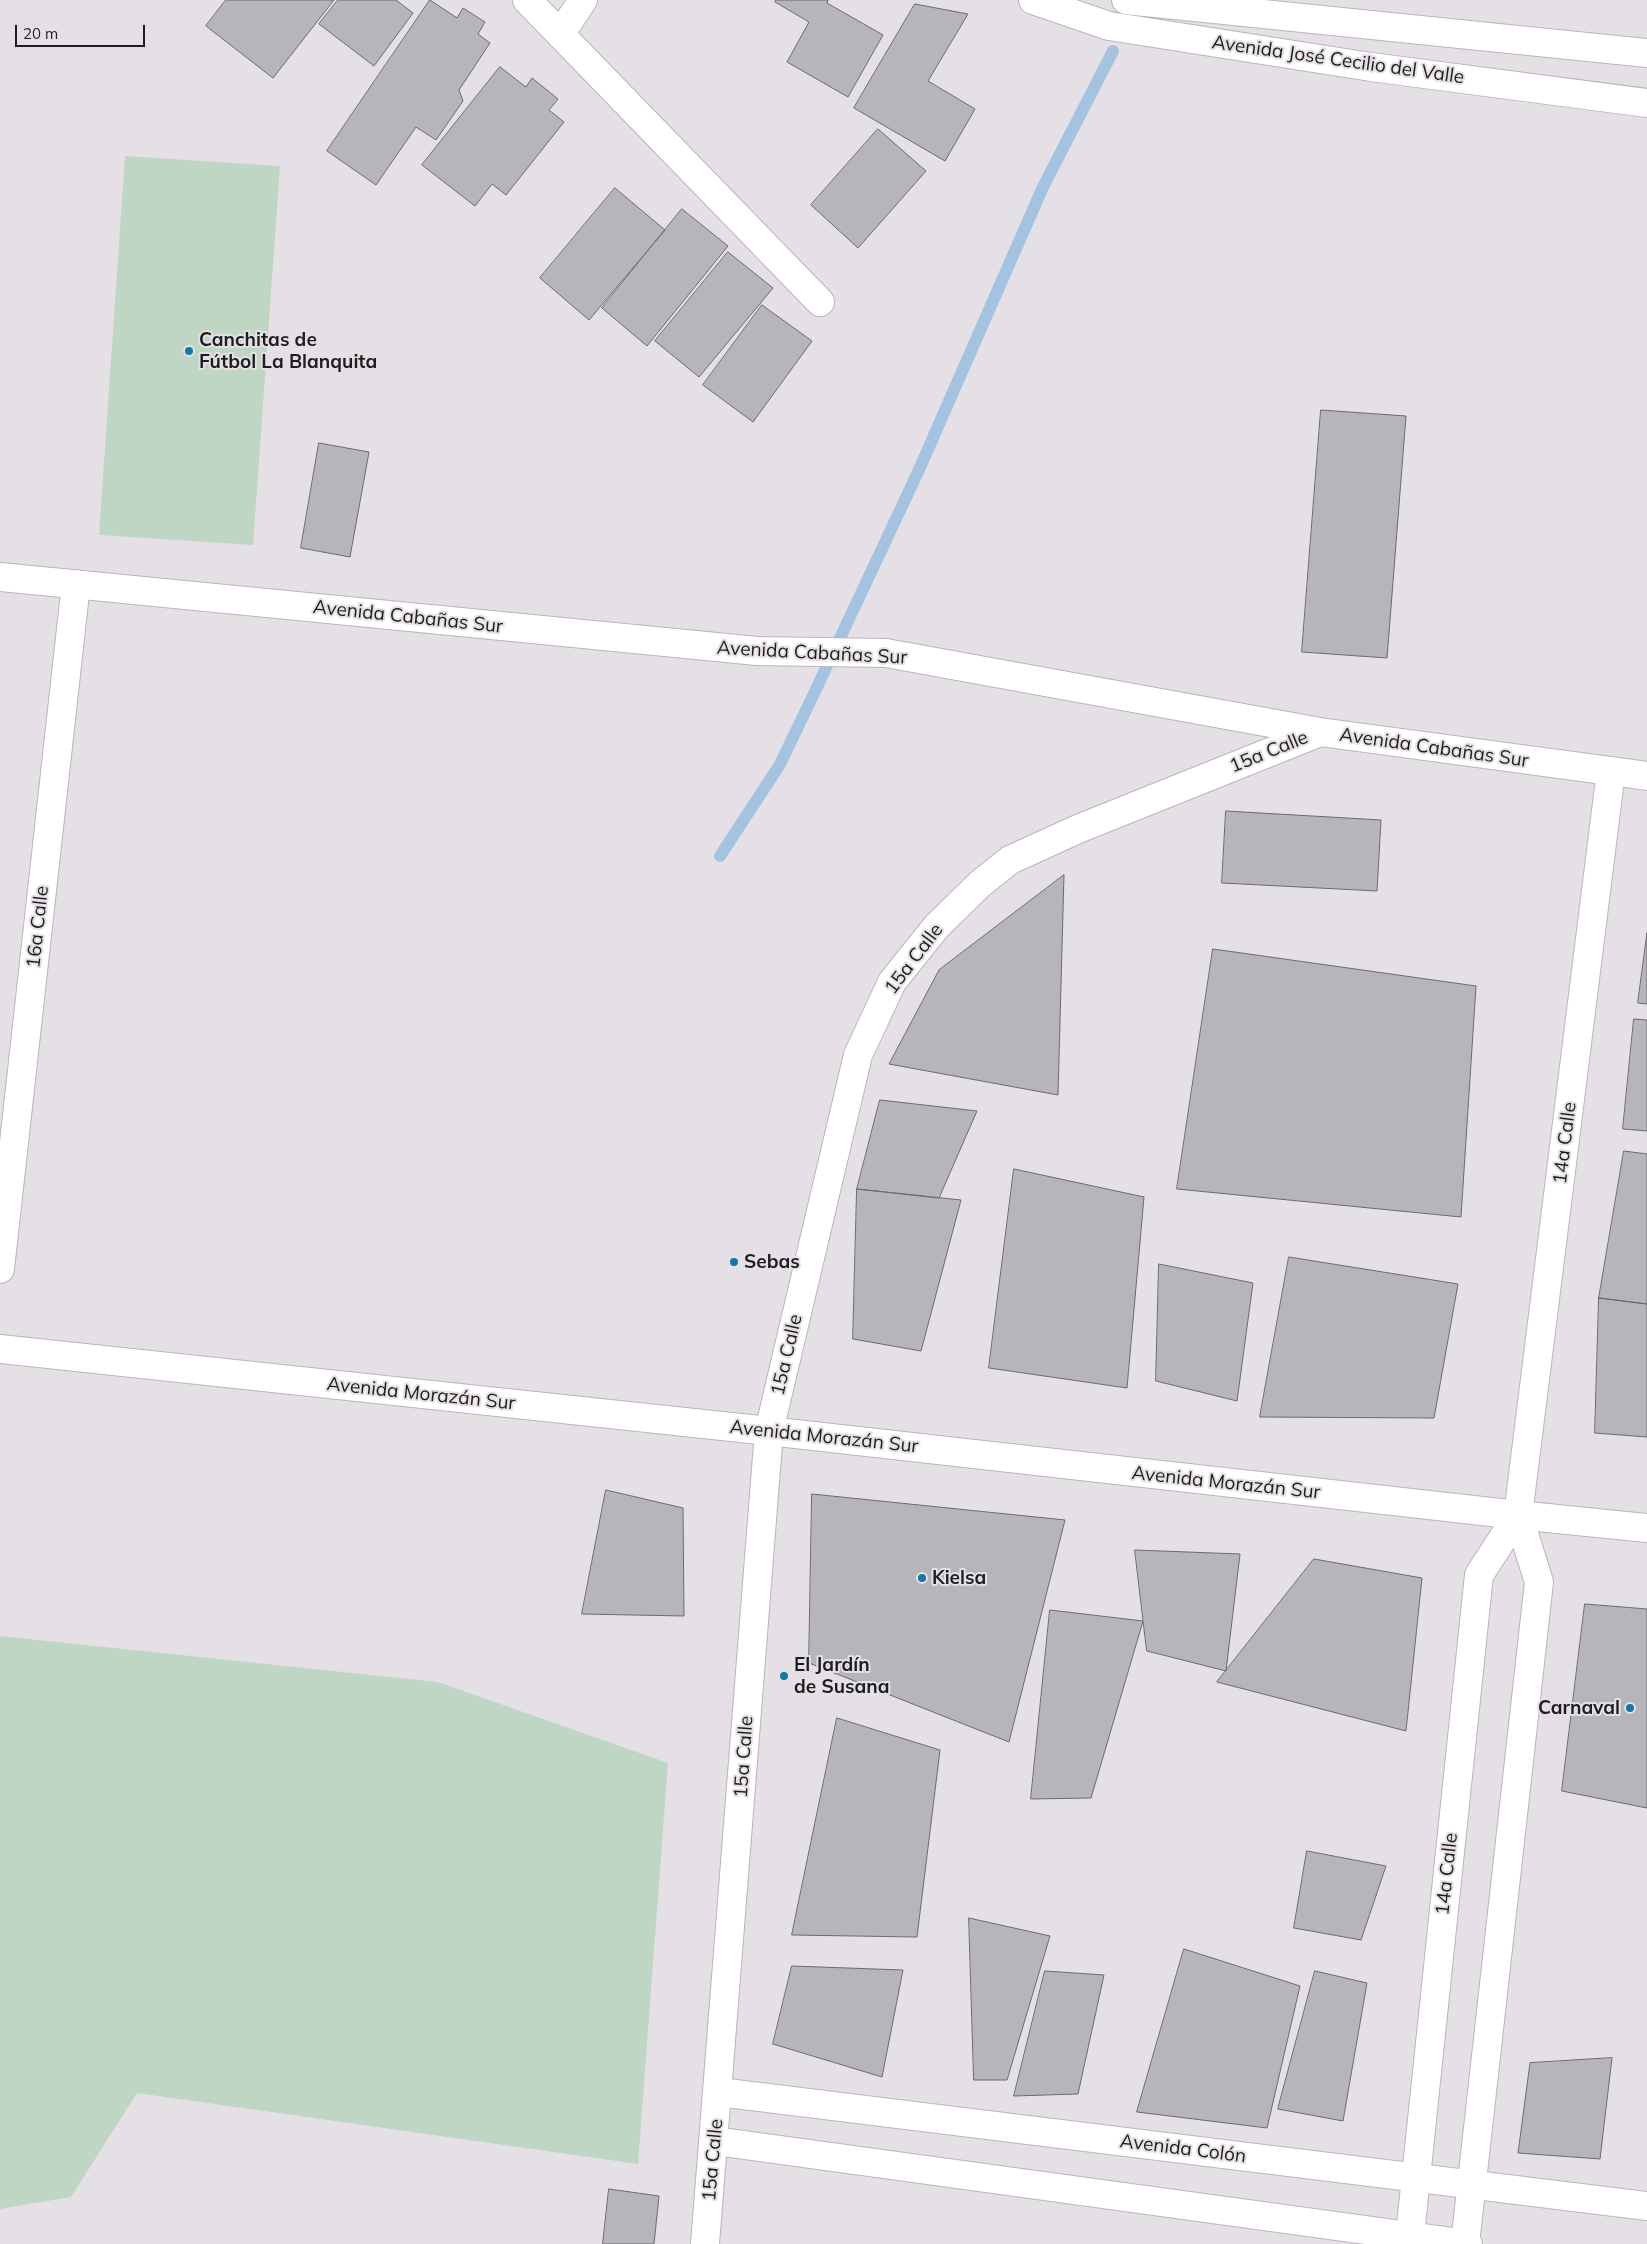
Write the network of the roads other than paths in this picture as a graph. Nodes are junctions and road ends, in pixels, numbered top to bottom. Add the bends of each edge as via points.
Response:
1 (527, 0) edge
2 (583, 0) edge
3 (1033, 0) edge
4 (1126, 0) edge
5 (561, 32) junction
6 (1647, 53) edge
7 (1647, 103) edge
8 (820, 302) dead end
9 (0, 577) edge
10 (76, 584) junction
11 (1320, 732) junction
12 (1611, 771) junction
13 (1647, 776) edge
14 (0, 1269) edge
15 (0, 1349) edge
16 (769, 1431) junction
17 (1518, 1515) junction
18 (1647, 1528) edge
19 (719, 2092) junction
20 (715, 2141) junction
21 (1414, 2178) junction
22 (1471, 2183) junction
23 (1647, 2206) edge
24 (1409, 2240) edge
25 (705, 2244) edge
26 (1466, 2244) edge

1 - 5 street
2 - 5 street
3 - 7 street, Avenida José Cecilio del Valle via 1109,26 1371,67
4 - 6 street, Avenida José Cecilio del Valle
5 - 8 street
9 - 10 street, Avenida Cabañas Sur
10 - 11 street, Avenida Cabañas Sur via 757,651 886,653
10 - 14 street, 16a Calle
11 - 12 street, Avenida Cabañas Sur
11 - 16 street, 15a Calle via 1078,829 1010,860 937,926 892,982 858,1055
12 - 13 street, Avenida Cabañas Sur
12 - 17 street, 14a Calle
15 - 16 street, Avenida Morazán Sur
16 - 17 street, Avenida Morazán Sur
16 - 19 street, 15a Calle
17 - 18 street, Avenida Morazán Sur
17 - 21 street, 14a Calle via 1479,1575
17 - 22 street, 14a Calle via 1539,1582
19 - 20 street, 15a Calle
19 - 21 street, Avenida Colón
20 - 24 street
20 - 25 street, 15a Calle
21 - 22 street, Avenida Colón
21 - 24 street, 14a Calle
22 - 23 street, Avenida Colón
22 - 26 street, 14a Calle
24 - 26 street

